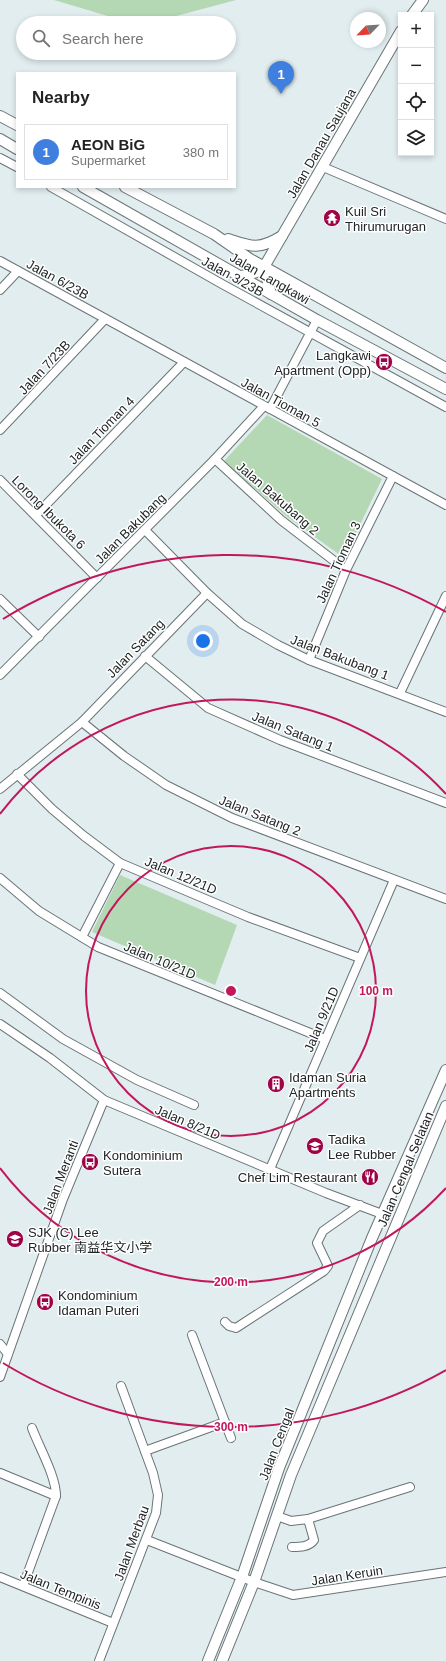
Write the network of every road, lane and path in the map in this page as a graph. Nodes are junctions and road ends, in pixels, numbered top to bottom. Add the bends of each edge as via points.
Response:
1 (423, 0) edge
2 (414, 12) edge
3 (398, 36) edge
4 (0, 116) edge
5 (16, 125) edge
6 (0, 139) edge
7 (16, 148) edge
8 (0, 158) edge
9 (16, 166) edge
10 (323, 167) junction
11 (53, 188) edge
12 (85, 188) edge
13 (127, 188) edge
14 (446, 219) edge
15 (214, 234) junction
16 (283, 234) junction
17 (0, 261) edge
18 (264, 267) junction
19 (18, 271) junction
20 (241, 276) junction
21 (0, 290) edge
22 (271, 294) junction
23 (105, 319) junction
24 (316, 320) junction
25 (309, 332) junction
26 (184, 362) junction
27 (446, 368) edge
28 (446, 389) edge
29 (446, 407) edge
30 (267, 408) junction
31 (0, 430) edge
32 (215, 459) junction
33 (393, 476) junction
34 (0, 480) edge
35 (446, 505) edge
36 (36, 515) junction
37 (145, 530) junction
38 (346, 570) junction
39 (97, 578) junction
40 (207, 593) junction
41 (446, 596) edge
42 (0, 599) edge
43 (40, 637) junction
44 (145, 656) junction
45 (308, 660) junction
46 (0, 675) edge
47 (400, 693) junction
48 (446, 712) edge
49 (82, 722) junction
50 (17, 774) junction
51 (0, 789) edge
52 (446, 803) edge
53 (120, 863) junction
54 (0, 878) edge
55 (394, 880) junction
56 (446, 899) edge
57 (82, 937) junction
58 (360, 958) junction
59 (0, 993) edge
60 (0, 1024) edge
61 (325, 1039) junction
62 (446, 1070) edge
63 (104, 1100) junction
64 (194, 1105) dead end
65 (446, 1106) edge
66 (270, 1169) junction
67 (360, 1205) junction
68 (382, 1214) junction
69 (372, 1238) joint
70 (388, 1243) joint
71 (225, 1322) dead end
72 (192, 1335) dead end
73 (0, 1344) edge
74 (8, 1354) junction
75 (0, 1377) edge
76 (122, 1386) dead end
77 (225, 1422) junction
78 (32, 1428) dead end
79 (231, 1438) dead end
80 (145, 1451) junction
81 (0, 1473) edge
82 (410, 1487) dead end
83 (56, 1496) junction
84 (276, 1516) junction
85 (308, 1520) junction
86 (147, 1540) junction
87 (292, 1547) dead end
88 (446, 1572) edge
89 (0, 1577) edge
90 (242, 1577) junction
91 (254, 1582) junction
92 (23, 1586) junction
93 (113, 1624) junction
94 (99, 1661) edge
95 (208, 1661) edge
96 (222, 1661) edge

1 - 2 street
3 - 10 street, Jalan Danau Saujana
4 - 5 street
6 - 7 street
8 - 9 street
10 - 14 street
10 - 16 street, Jalan Danau Saujana
11 - 25 street, Jalan 3/23B
12 - 20 street, Jalan Langkawi
13 - 15 street, Jalan Langkawi
15 - 16 street via 250,247 263,246
15 - 18 street, Jalan Langkawi
16 - 18 street, Jalan Danau Saujana
17 - 19 street, Jalan 6/23B
18 - 20 street via 257,272
18 - 22 street
18 - 27 street, Jalan Langkawi
19 - 21 street
19 - 23 street, Jalan 6/23B
20 - 22 street, Jalan Langkawi
22 - 24 street, Jalan Langkawi
23 - 26 street, Jalan Tioman 5
23 - 31 street, Jalan 7/23B
24 - 25 street, Jalan Bakubang
24 - 28 street, Jalan Langkawi
25 - 29 street, Jalan 3/23B
25 - 30 street, Jalan Bakubang
26 - 30 street, Jalan Tioman 5
26 - 36 street, Jalan Tioman 4
30 - 32 street, Jalan Bakubang
30 - 33 street, Jalan Tioman 5
32 - 37 street, Jalan Bakubang
32 - 38 street, Jalan Bakubang 2 via 281,520
33 - 35 street, Jalan Tioman 5
33 - 38 street, Jalan Tioman 3
34 - 36 street, Lorong Ibukota 6
36 - 39 street, Lorong Ibukota 6
37 - 39 street, Jalan Bakubang
37 - 40 street, Jalan Bakubang 1
38 - 45 street, Jalan Tioman 3
39 - 43 street, Jalan Bakubang
40 - 44 street, Jalan Satang
40 - 45 street, Jalan Bakubang 1 via 242,624
41 - 47 street
42 - 43 street
43 - 46 street, Jalan Bakubang
44 - 49 street, Jalan Satang
44 - 52 street, Jalan Satang 1 via 208,708 280,740
45 - 47 street, Jalan Bakubang 1
47 - 48 street, Jalan Bakubang 1
49 - 50 street, Jalan Satang
49 - 55 street, Jalan Satang 2 via 166,785 232,818
50 - 51 street, Jalan Satang
50 - 53 street, Jalan 12/21D via 52,809
53 - 57 street
53 - 58 street, Jalan 12/21D via 248,917
54 - 57 street, Jalan 10/21D via 39,911
55 - 56 street, Jalan Satang 2
55 - 58 street, Jalan 9/21D
57 - 61 street, Jalan 10/21D via 98,947
58 - 61 street, Jalan 9/21D
59 - 64 street via 63,1039 137,1080
60 - 63 street, Jalan 8/21D via 50,1058
61 - 66 street, Jalan 9/21D
62 - 68 street, Jalan Cengal Selatan
63 - 66 street, Jalan 8/21D
63 - 74 street, Jalan Meranti via 64,1199
65 - 70 street, Jalan Cengal Selatan
66 - 67 street, Jalan 8/21D
67 - 68 street, Jalan 8/21D
67 - 71 street via 320,1236 317,1243 328,1266 324,1271 236,1328
68 - 69 street, Jalan Cengal Selatan
69 - 90 street, Jalan Cengal via 279,1468
70 - 84 street, Jalan Cengal
72 - 77 street
73 - 74 street
74 - 75 street, Jalan Meranti
76 - 80 street, Jalan Merbau
77 - 79 street
77 - 80 street
78 - 83 street
80 - 86 street, Jalan Merbau via 158,1495 156,1513
81 - 83 street
82 - 85 street
83 - 92 street
84 - 85 street via 291,1521
84 - 91 street, Jalan Cengal
85 - 87 street via 314,1540 302,1547
86 - 90 street, Jalan Keruin
86 - 93 street, Jalan Merbau
88 - 91 street, Jalan Keruin via 294,1595
89 - 92 street, Jalan Tempinis
90 - 91 street, Jalan Keruin
90 - 95 street, Jalan Cengal
91 - 96 street, Jalan Cengal
92 - 93 street, Jalan Tempinis
93 - 94 street, Jalan Merbau

